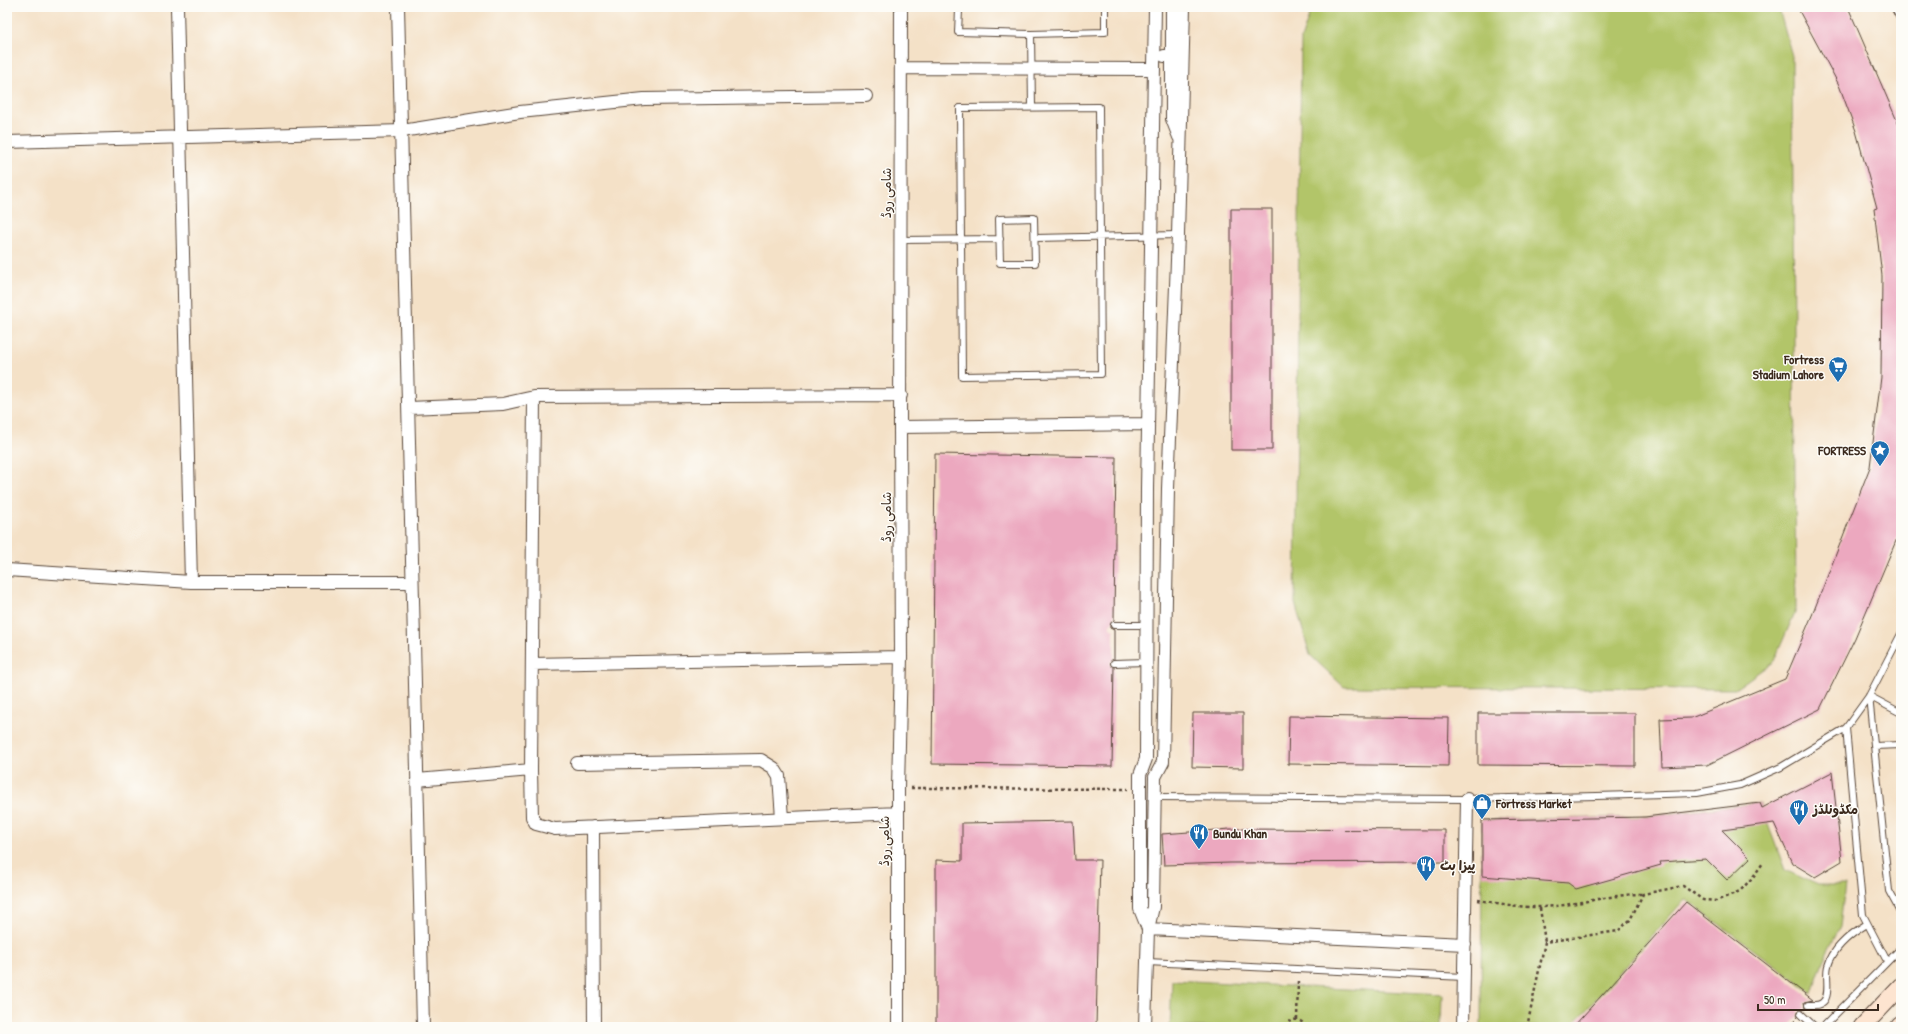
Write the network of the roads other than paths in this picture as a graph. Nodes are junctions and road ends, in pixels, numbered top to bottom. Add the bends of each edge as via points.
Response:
1 (176, 7) edge
2 (398, 7) edge
3 (901, 7) edge
4 (1105, 7) edge
5 (1155, 7) edge
6 (1172, 7) edge
7 (1184, 7) edge
8 (1894, 7) edge
9 (960, 10) dead end
10 (1901, 20) edge
11 (1031, 34) junction
12 (1154, 56) junction
13 (1172, 56) junction
14 (900, 68) junction
15 (1032, 68) junction
16 (1154, 69) junction
17 (866, 96) dead end
18 (1032, 107) junction
19 (402, 130) junction
20 (180, 138) junction
21 (1181, 140) junction
22 (7, 142) edge
23 (1178, 235) junction
24 (1151, 236) junction
25 (1099, 237) junction
26 (1035, 238) junction
27 (1000, 239) junction
28 (900, 240) junction
29 (961, 240) junction
30 (900, 395) junction
31 (534, 397) junction
32 (409, 408) junction
33 (1148, 424) junction
34 (900, 427) junction
35 (1168, 489) junction
36 (1147, 490) junction
37 (7, 570) edge
38 (191, 582) junction
39 (412, 582) junction
40 (1114, 625) dead end
41 (1146, 625) junction
42 (1901, 634) edge
43 (901, 657) junction
44 (1114, 662) dead end
45 (1146, 662) junction
46 (532, 664) junction
47 (1869, 696) junction
48 (1901, 714) edge
49 (1846, 728) junction
50 (1901, 745) edge
51 (1874, 746) junction
52 (577, 763) dead end
53 (531, 770) junction
54 (417, 780) junction
55 (1154, 797) junction
56 (1467, 799) junction
57 (898, 813) junction
58 (782, 818) junction
59 (593, 827) junction
60 (1901, 913) edge
61 (1867, 924) junction
62 (1148, 929) junction
63 (1465, 944) junction
64 (1901, 948) edge
65 (1887, 961) junction
66 (1147, 962) junction
67 (1464, 977) junction
68 (1901, 986) edge
69 (1808, 1005) dead end
70 (1801, 1014) dead end
71 (1901, 1025) edge
72 (423, 1027) edge
73 (594, 1027) edge
74 (898, 1027) edge
75 (1145, 1027) edge
76 (1463, 1027) edge
77 (1816, 1027) edge
78 (1823, 1027) edge
79 (1862, 1027) edge
80 (1899, 1027) edge

1 - 20 street
2 - 19 street
3 - 14 street, شامی روڈ
4 - 11 lane via 1105,32
5 - 12 street
6 - 13 street
7 - 21 street
8 - 10 lane
9 - 11 lane via 958,32
11 - 15 lane
12 - 13 street
12 - 16 street
13 - 21 street via 1172,119
14 - 15 street
14 - 28 street, شامی روڈ
15 - 16 street
15 - 18 lane
16 - 24 street
17 - 19 street via 644,99 520,112
18 - 25 lane via 1098,107
18 - 29 lane via 960,108
19 - 20 street
19 - 32 street
20 - 22 street
20 - 38 street
21 - 23 street
23 - 24 lane
23 - 35 street
24 - 25 lane
24 - 33 street
25 - 26 lane
25 - 29 lane via 1100,374 962,376
26 - 27 lane via 1034,218 999,219
26 - 27 lane via 1035,263 1000,263
27 - 29 lane
28 - 29 lane
28 - 30 street, شامی روڈ
30 - 31 street
30 - 34 street, شامی روڈ
31 - 32 street via 503,404
31 - 46 street
32 - 39 street
33 - 34 street
33 - 36 street
34 - 43 street, شامی روڈ
35 - 36 street
35 - 55 street via 1163,762 1155,777
36 - 41 street
37 - 38 street
38 - 39 street
39 - 54 street
40 - 41 lane
41 - 45 street
42 - 47 lane
43 - 46 street
43 - 57 street, شامی روڈ
44 - 45 lane
45 - 62 street via 1146,759 1140,775 1140,909
46 - 53 street
47 - 48 lane
47 - 49 lane
47 - 51 lane
49 - 56 lane via 1781,768 1740,785 1697,793
49 - 61 lane via 1863,915
50 - 51 lane
51 - 60 lane via 1889,890
52 - 58 street via 761,760 774,768 779,776
53 - 54 street
53 - 59 street via 532,817 536,824 555,829
54 - 72 street
55 - 56 lane
55 - 62 street via 1153,907
56 - 63 street
57 - 58 street
57 - 74 street, شامی روڈ
58 - 59 street
59 - 73 street
61 - 65 lane
61 - 69 lane via 1855,932 1831,958 1824,1002 1816,1006
62 - 63 street
62 - 66 street
63 - 67 street
64 - 65 lane
65 - 78 lane
66 - 67 lane
66 - 75 street
67 - 76 street
68 - 79 main road
70 - 77 lane
71 - 80 main road

